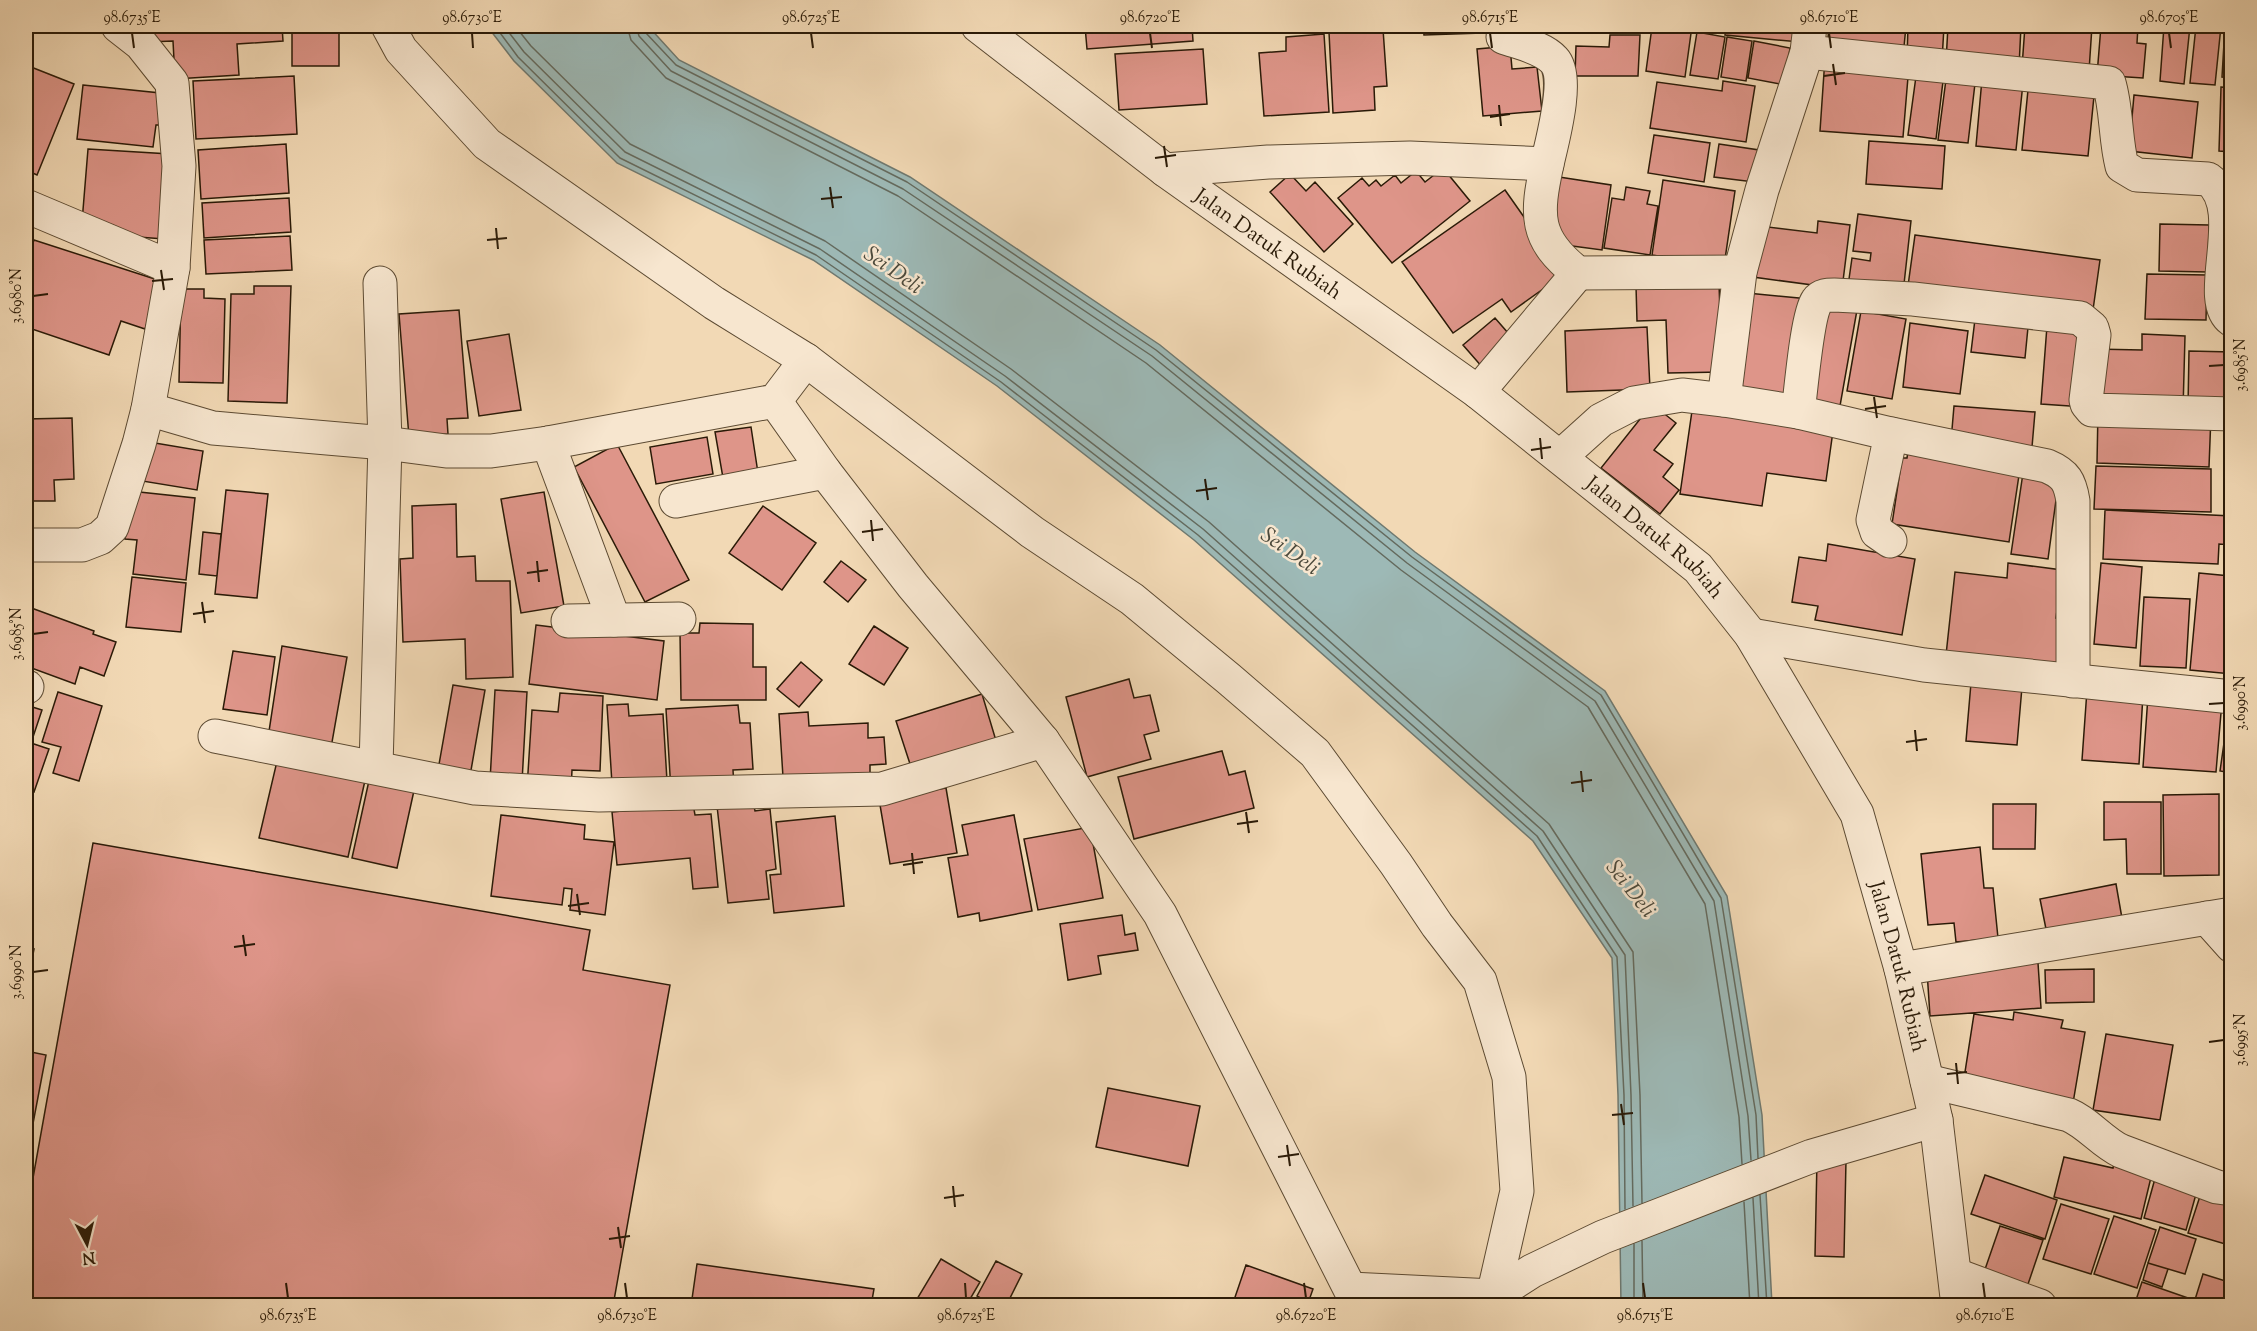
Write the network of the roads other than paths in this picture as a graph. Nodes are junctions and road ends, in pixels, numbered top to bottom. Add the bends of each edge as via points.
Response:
1 (118, 26) edge
2 (388, 26) edge
3 (978, 26) edge
4 (1503, 37) dead end
5 (1808, 39) edge
6 (1547, 164) junction
7 (1165, 170) junction
8 (26, 206) edge
9 (173, 268) junction
10 (1740, 272) junction
11 (1578, 273) junction
12 (380, 283) dead end
13 (2232, 320) edge
14 (806, 360) junction
15 (1478, 392) junction
16 (1724, 400) junction
17 (776, 401) junction
18 (148, 409) junction
19 (1798, 412) junction
20 (2232, 414) edge
21 (1891, 434) junction
22 (385, 443) junction
23 (548, 443) junction
24 (1560, 457) junction
25 (825, 472) junction
26 (676, 501) dead end
27 (1890, 542) dead end
28 (26, 545) edge
29 (679, 618) dead end
30 (614, 620) junction
31 (568, 621) dead end
32 (1751, 635) junction
33 (2073, 681) junction
34 (2232, 697) edge
35 (215, 736) dead end
36 (1043, 741) junction
37 (376, 767) junction
38 (2219, 916) edge
39 (2232, 946) edge
40 (1901, 969) junction
41 (1927, 1081) junction
42 (1936, 1120) junction
43 (2232, 1189) edge
44 (1957, 1290) edge
45 (1346, 1297) edge
46 (1494, 1301) edge
47 (2040, 1305) edge

1 - 9 street via 141,44 172,83 179,166
2 - 14 street via 401,50 487,144 714,303
3 - 7 street, Jalan Datuk Rubiah
4 - 6 street via 1542,52 1554,60 1559,71 1559,107
5 - 10 street
5 - 13 street via 2109,84 2122,166 2137,175 2208,179 2217,186 2226,225 2223,310
6 - 7 street via 1410,158
6 - 11 street via 1540,223 1549,246
7 - 15 street, Jalan Datuk Rubiah
8 - 9 street
9 - 18 street
10 - 11 street
10 - 16 street
11 - 15 street
12 - 22 street
14 - 17 street
14 - 46 street via 1032,532 1132,599 1229,679 1315,753 1390,855 1480,981 1509,1077 1517,1191
15 - 24 street, Jalan Datuk Rubiah
16 - 19 street
16 - 24 street via 1682,395 1634,403 1601,420
17 - 23 street
17 - 25 street
18 - 22 street via 213,428
18 - 28 street via 112,527 100,538 82,545
19 - 20 street via 1817,301 1834,295 1913,299 2080,318 2094,335 2086,400 2092,410
19 - 21 street
21 - 27 street via 1874,520 1877,532
21 - 33 street via 2048,466 2067,477 2073,501
22 - 23 street via 446,451 491,451
22 - 37 street
23 - 30 street
24 - 32 street, Jalan Datuk Rubiah via 1698,568
25 - 26 street
25 - 36 street via 913,586
29 - 30 street
30 - 31 street
32 - 33 street via 1924,665
32 - 40 street, Jalan Datuk Rubiah via 1857,814
33 - 34 street
35 - 37 street
36 - 37 street via 882,789 599,795 476,788
36 - 45 street via 1160,914
38 - 39 street
38 - 40 street
40 - 41 street, Jalan Datuk Rubiah
41 - 42 street, Jalan Datuk Rubiah
41 - 43 street via 2069,1115 2112,1147 2182,1175
42 - 44 street, Jalan Datuk Rubiah
42 - 46 street via 1812,1156 1603,1237 1532,1271
44 - 47 street
45 - 46 street

